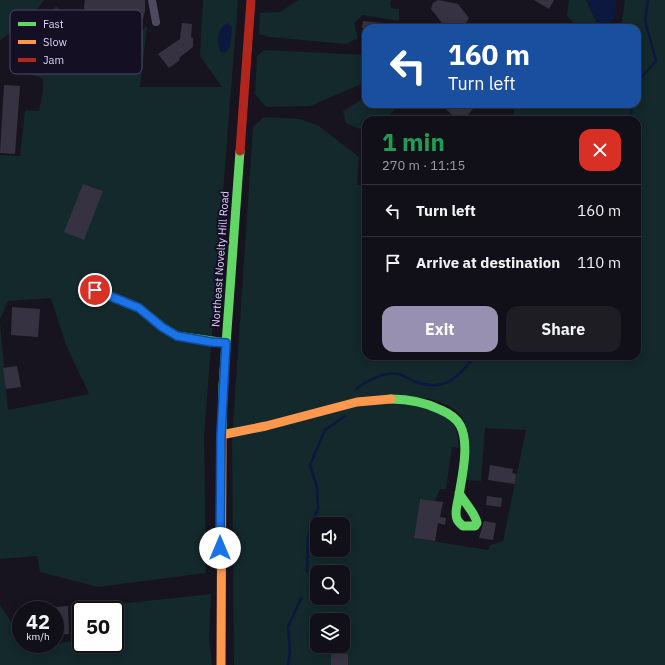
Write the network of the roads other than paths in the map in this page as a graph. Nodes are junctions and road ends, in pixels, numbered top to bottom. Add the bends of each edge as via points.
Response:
1 (152, 0) edge
2 (251, 0) edge
3 (156, 22) dead end
4 (95, 290) dead end
5 (226, 343) junction
6 (221, 435) junction
7 (459, 493) dead end
8 (221, 665) edge

1 - 3 street
2 - 5 main road, Northeast Novelty Hill Road
4 - 5 main road via 139,308 177,336
5 - 6 main road, Northeast Novelty Hill Road
6 - 7 main road via 352,403 386,400 420,402 441,409 460,426 464,446
6 - 8 main road, Northeast Novelty Hill Road

